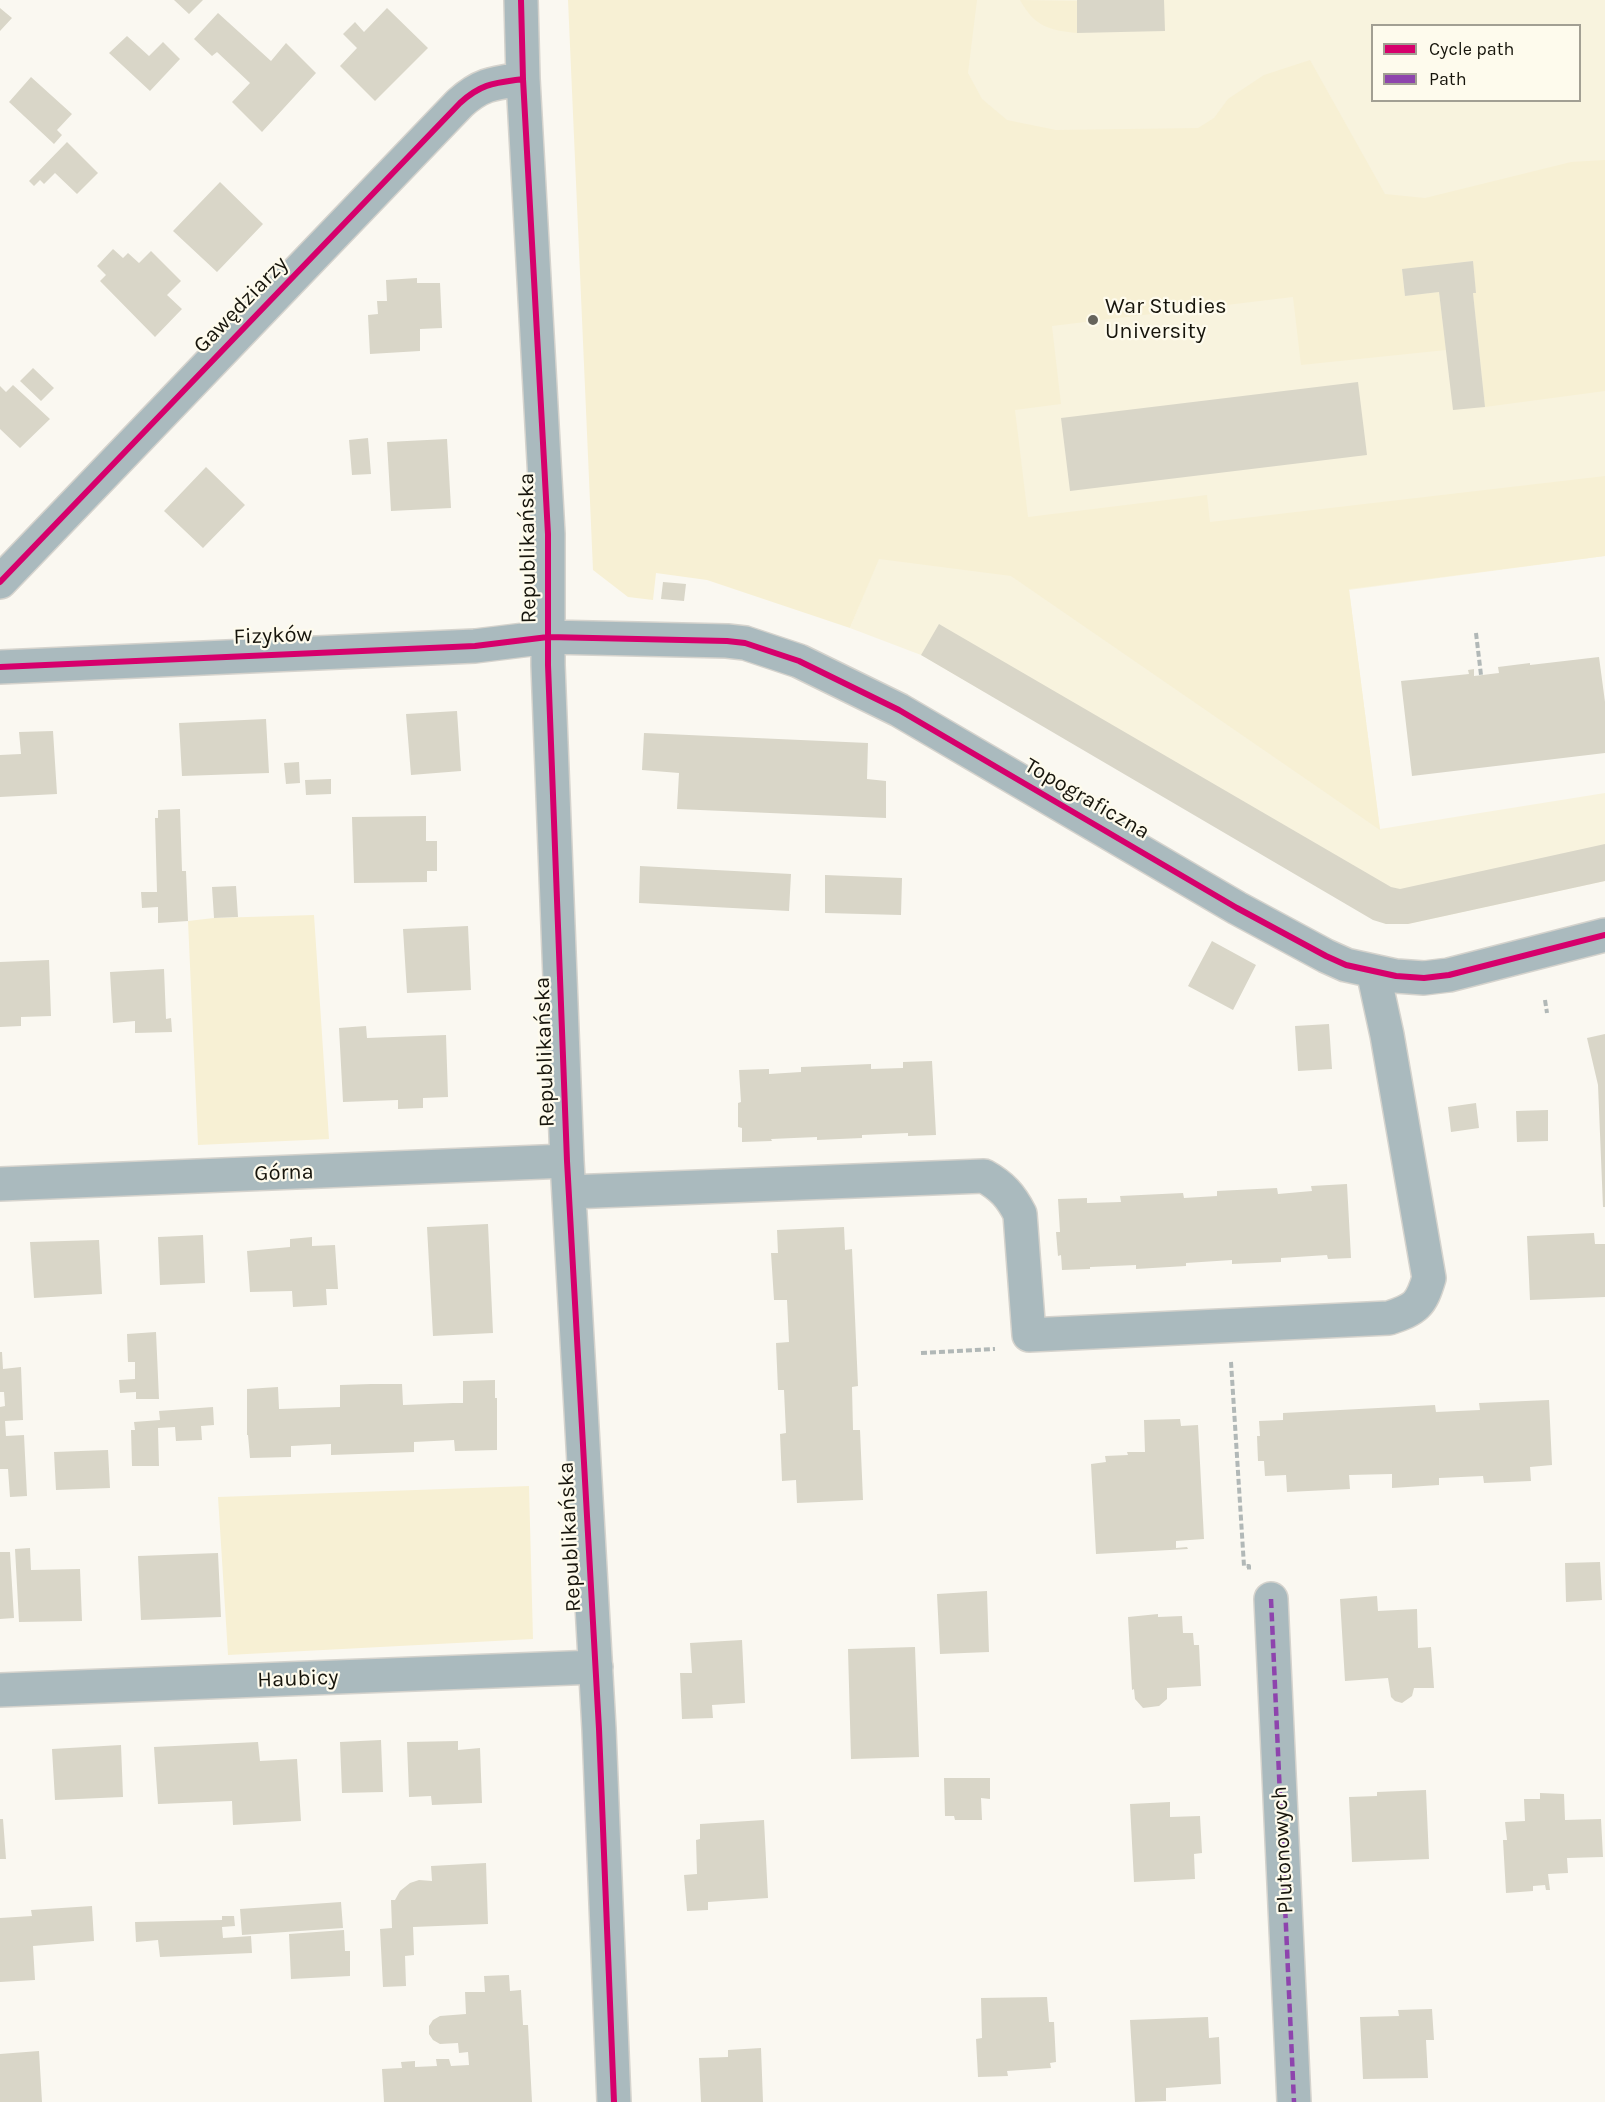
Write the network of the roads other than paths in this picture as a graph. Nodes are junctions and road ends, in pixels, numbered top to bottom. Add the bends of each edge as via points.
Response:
1 (521, 0) edge
2 (523, 79) junction
3 (0, 582) edge
4 (548, 637) junction
5 (0, 667) edge
6 (1605, 935) edge
7 (1373, 971) junction
8 (568, 1177) junction
9 (0, 1184) edge
10 (1272, 1599) road end
11 (596, 1667) junction
12 (0, 1690) edge
13 (614, 2102) edge
14 (1294, 2102) edge

1 - 2 street, Republikańska
2 - 3 street, Gawędziarzy via 494,82 473,91 460,103
2 - 4 street, Republikańska via 548,534
4 - 5 street, Fizyków via 475,646
4 - 7 street, Topograficzna via 728,641 800,661 899,710 1283,933 1346,965
4 - 8 street, Republikańska
6 - 7 street, Topograficzna via 1449,975 1424,978
7 - 8 street, Górna via 1429,1278 1423,1296 1409,1311 1389,1318 1029,1335 1020,1214 1001,1186 984,1176
8 - 9 street, Górna
8 - 11 street, Republikańska
10 - 14 street, Plutonowych
11 - 12 street, Haubicy
11 - 13 street, Republikańska

